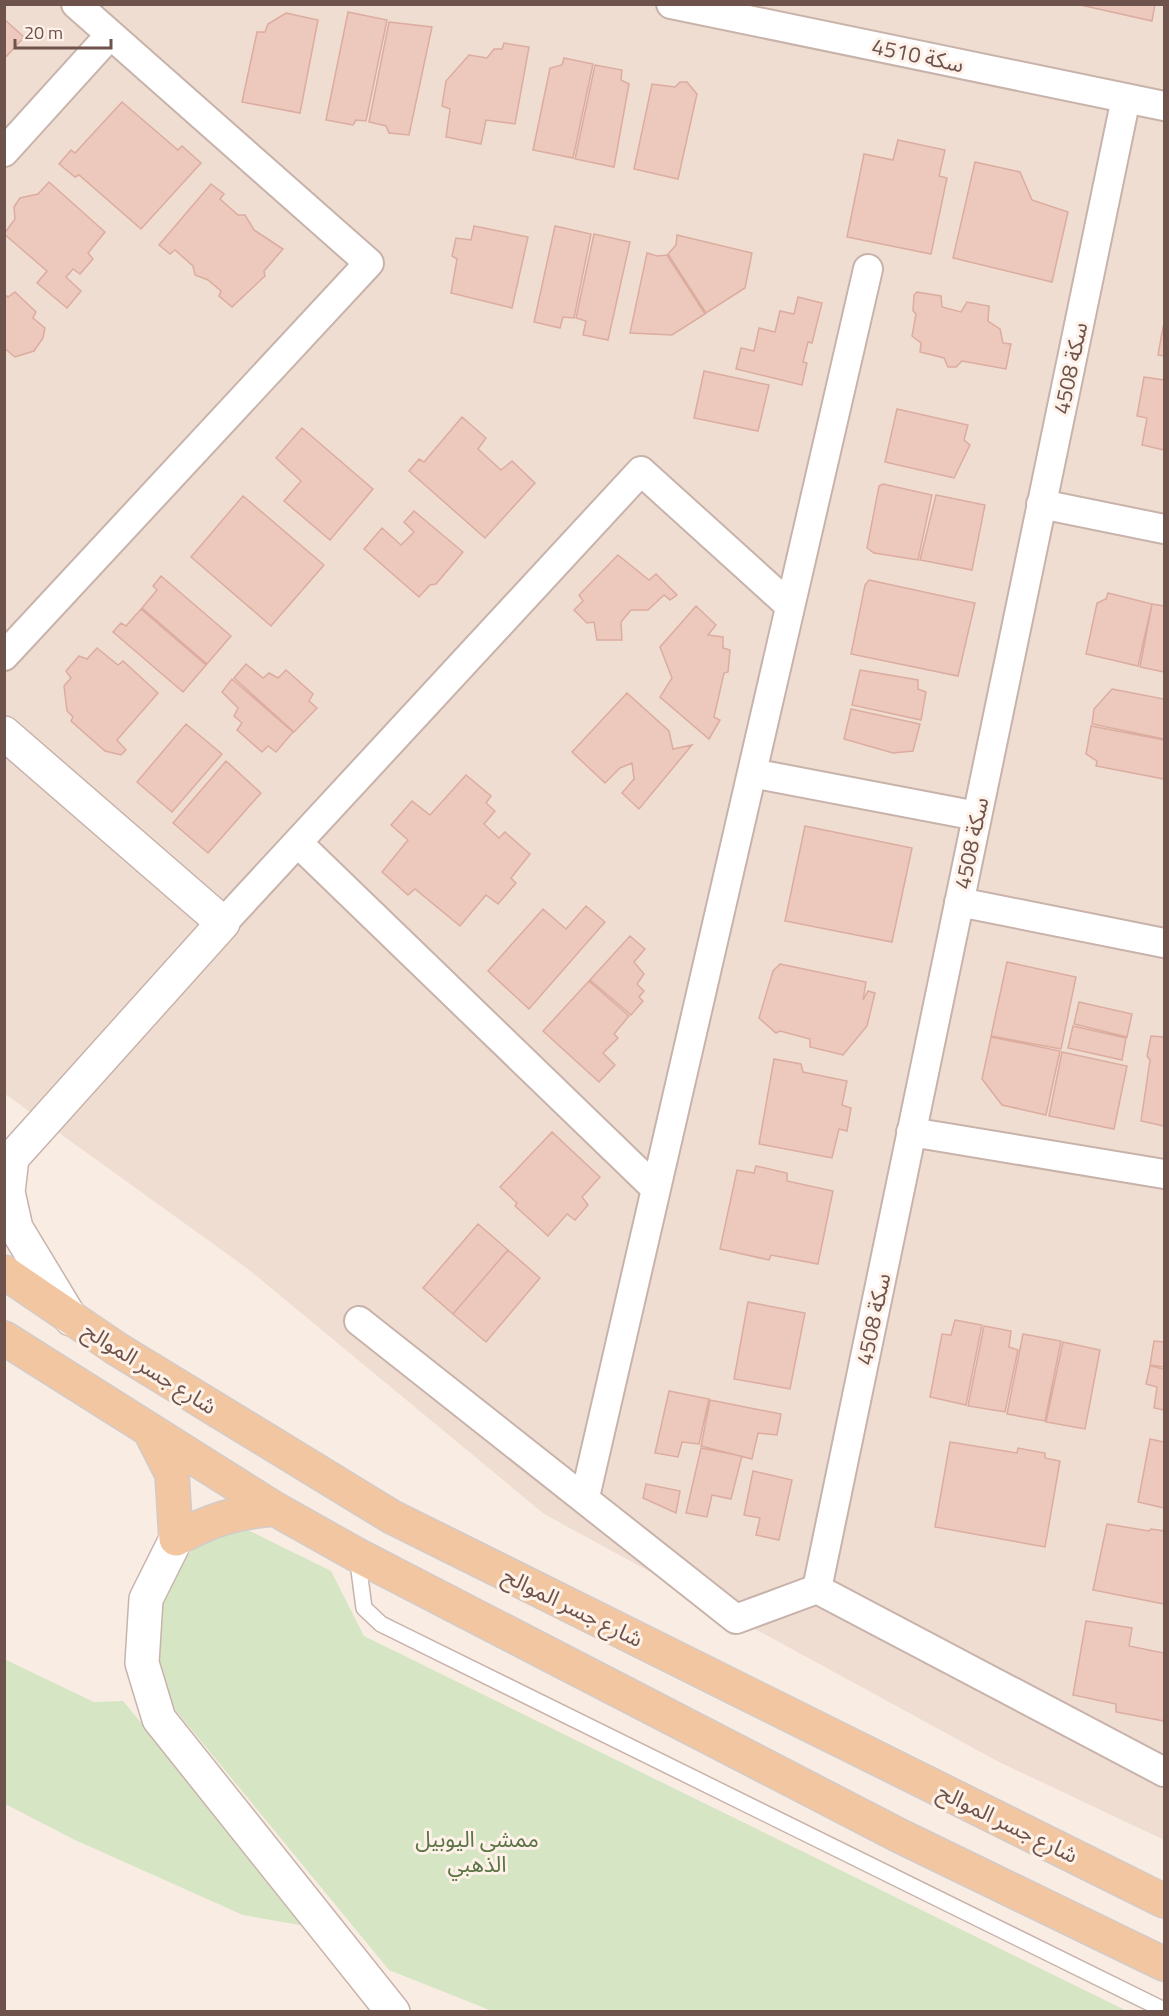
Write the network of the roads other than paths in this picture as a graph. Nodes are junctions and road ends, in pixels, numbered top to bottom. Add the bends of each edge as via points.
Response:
1 (76, 4) edge
2 (671, 4) edge
3 (722, 9) edge
4 (110, 35) junction
5 (1126, 98) junction
6 (1164, 106) edge
7 (4, 152) edge
8 (868, 269) dead end
9 (1041, 504) junction
10 (1164, 529) edge
11 (790, 606) junction
12 (4, 656) edge
13 (4, 733) edge
14 (752, 772) junction
15 (977, 816) junction
16 (298, 843) junction
17 (959, 902) junction
18 (224, 923) junction
19 (1164, 943) edge
20 (911, 1132) junction
21 (8, 1159) edge
22 (1164, 1174) edge
23 (656, 1189) junction
24 (4, 1272) edge
25 (71, 1319) junction
26 (359, 1321) dead end
27 (4, 1338) edge
28 (149, 1430) junction
29 (585, 1497) junction
30 (275, 1509) junction
31 (176, 1539) junction
32 (357, 1555) junction
33 (817, 1589) junction
34 (1164, 1772) edge
35 (1164, 1901) edge
36 (1164, 1964) edge
37 (1164, 2010) edge
38 (393, 2012) edge

1 - 4 street
2 - 3 street, سكة 4510
3 - 5 street, سكة 4510
4 - 7 street
4 - 12 street via 369,263
5 - 6 street, سكة 4510
5 - 9 street, سكة 4508
8 - 11 street
9 - 10 street
9 - 15 street, سكة 4508
11 - 14 street
11 - 16 street via 640,471
13 - 18 street
14 - 15 street
14 - 23 street
15 - 17 street, سكة 4508
16 - 18 street
16 - 23 street
17 - 19 street
17 - 20 street, سكة 4508
18 - 21 street
20 - 22 street
20 - 33 street, سكة 4508
21 - 25 street via 8,1191 16,1228
23 - 29 street
24 - 25 main road, شارع جسر الموالح
25 - 35 main road, شارع جسر الموالح via 392,1517
26 - 29 street
27 - 28 main road
28 - 30 main road
28 - 31 main road via 172,1474
29 - 33 street via 736,1619
30 - 31 main road via 206,1522
30 - 32 main road
31 - 38 street via 146,1599 142,1663 159,1719
32 - 36 main road via 900,1836
32 - 37 lane via 364,1608 381,1624
33 - 34 street

